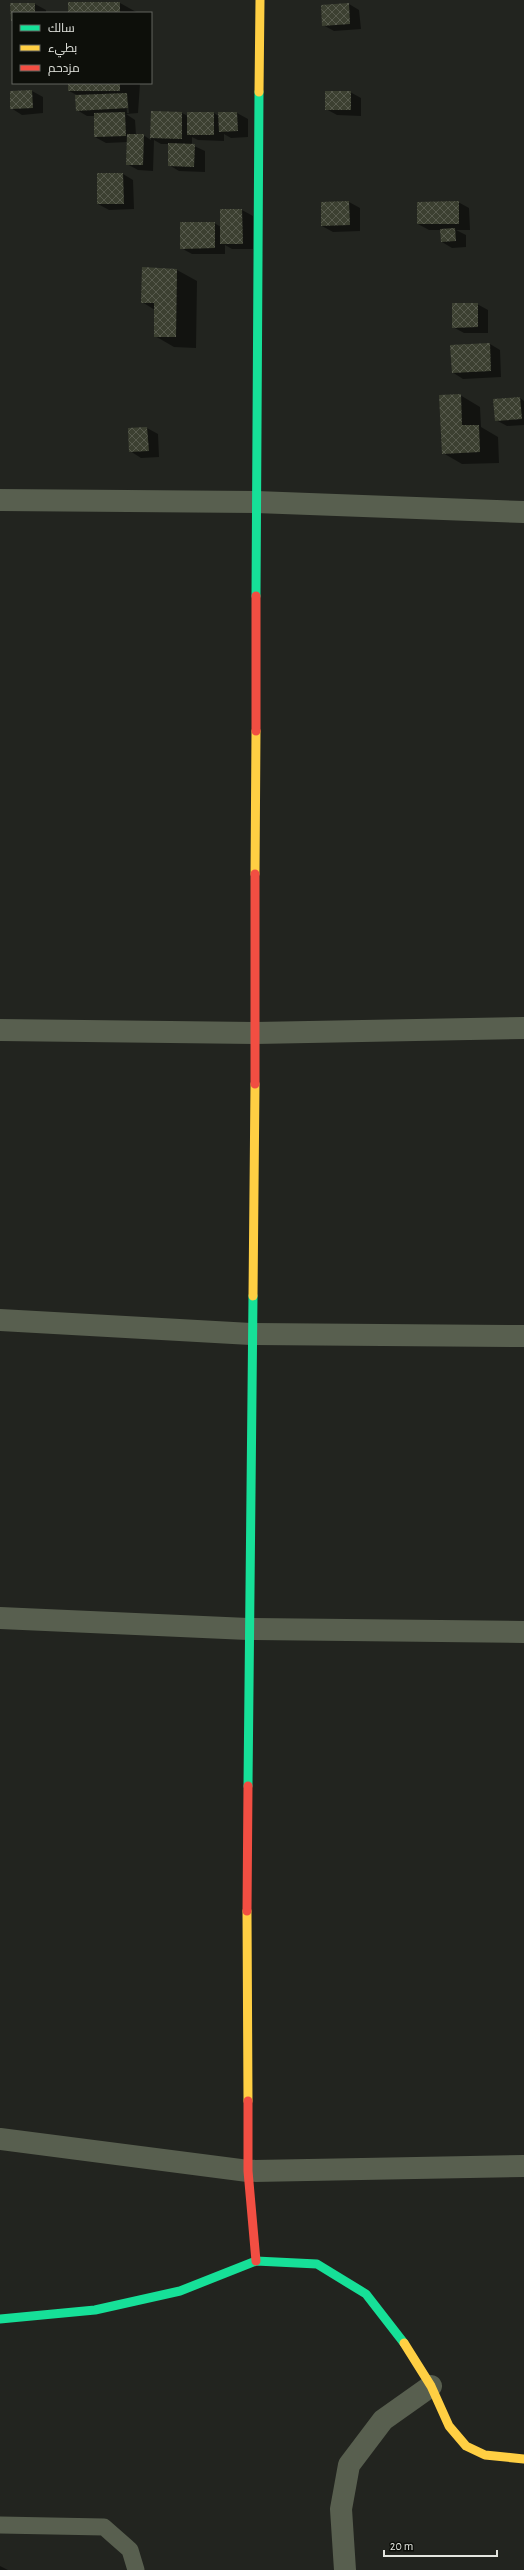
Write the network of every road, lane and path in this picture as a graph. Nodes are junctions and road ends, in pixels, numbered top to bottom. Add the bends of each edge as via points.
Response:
1 (260, 0) edge
2 (0, 500) edge
3 (256, 502) junction
4 (524, 512) edge
5 (524, 1028) edge
6 (0, 1030) edge
7 (255, 1033) junction
8 (0, 1320) edge
9 (252, 1334) junction
10 (524, 1336) edge
11 (0, 1618) edge
12 (248, 1629) junction
13 (524, 1632) edge
14 (0, 2139) edge
15 (524, 2166) edge
16 (248, 2171) junction
17 (256, 2261) junction
18 (0, 2319) edge
19 (431, 2386) junction
20 (524, 2459) edge
21 (0, 2525) edge
22 (136, 2570) edge
23 (345, 2570) edge

1 - 3 street
2 - 3 street
3 - 4 street
3 - 7 street
5 - 7 street
6 - 7 street
7 - 9 street
8 - 9 street
9 - 10 street
9 - 12 street
11 - 12 street
12 - 13 street
12 - 16 street
14 - 16 street
15 - 16 street
16 - 17 street
17 - 18 street via 180,2291 95,2310
17 - 19 street via 317,2264 366,2294 399,2336
19 - 20 street via 449,2426 466,2446 485,2455
19 - 23 street via 383,2420 349,2464 341,2509
21 - 22 lane via 104,2527 130,2550

